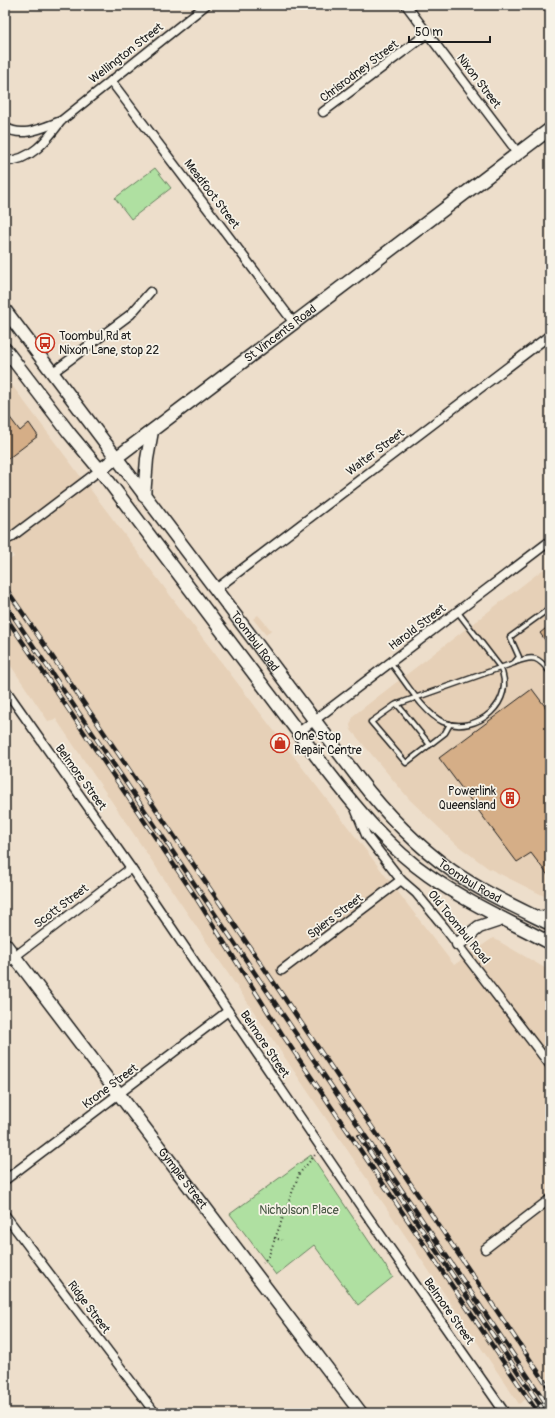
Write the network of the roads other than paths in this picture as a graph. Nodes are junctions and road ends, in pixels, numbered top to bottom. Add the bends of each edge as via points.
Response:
1 (206, 5) edge
2 (406, 5) edge
3 (428, 33) junction
4 (111, 81) junction
5 (323, 112) dead end
6 (61, 121) junction
7 (5, 127) edge
8 (550, 129) edge
9 (518, 153) junction
10 (5, 161) edge
11 (150, 292) dead end
12 (5, 310) edge
13 (294, 323) junction
14 (550, 335) edge
15 (5, 349) edge
16 (52, 373) junction
17 (152, 431) junction
18 (117, 458) junction
19 (100, 470) junction
20 (144, 496) junction
21 (7, 538) edge
22 (550, 541) edge
23 (216, 589) junction
24 (550, 608) edge
25 (457, 612) junction
26 (390, 662) junction
27 (514, 663) junction
28 (500, 666) junction
29 (550, 672) edge
30 (5, 689) edge
31 (417, 697) junction
32 (397, 704) junction
33 (315, 720) junction
34 (450, 724) junction
35 (299, 732) junction
36 (430, 745) junction
37 (353, 803) junction
38 (131, 868) junction
39 (401, 880) junction
40 (550, 912) edge
41 (533, 916) junction
42 (503, 919) junction
43 (550, 924) edge
44 (550, 942) edge
45 (5, 944) edge
46 (458, 944) junction
47 (10, 960) edge
48 (282, 970) dead end
49 (228, 1011) junction
50 (550, 1065) edge
51 (119, 1094) junction
52 (5, 1180) edge
53 (550, 1199) edge
54 (5, 1215) edge
55 (485, 1249) dead end
56 (550, 1406) edge
57 (155, 1413) edge
58 (361, 1413) edge
59 (505, 1413) edge
60 (540, 1413) edge

1 - 4 street, Wellington Street
2 - 3 street, Nixon Street
3 - 5 street, Chrisrodney Street
3 - 9 street, Nixon Street
4 - 6 street, Wellington Street
4 - 13 street, Meadfoot Street
6 - 7 street, Wellington Street via 26,132 12,131
6 - 10 street, Wellington Street via 32,153 19,160
8 - 9 main road, St Vincents Road
9 - 13 main road, St Vincents Road
11 - 16 street via 131,314
12 - 16 main road, Toombul Road
13 - 17 main road, St Vincents Road
14 - 23 street, Walter Street
15 - 19 main road, Toombul Road
16 - 18 main road, Toombul Road
17 - 18 main road, St Vincents Road
17 - 20 main road
18 - 19 main road, St Vincents Road
18 - 20 main road, Toombul Road
19 - 21 street, St Vincents Road
19 - 35 main road, Toombul Road
20 - 23 main road, Toombul Road
22 - 25 street, Harold Street
23 - 33 main road, Toombul Road
24 - 27 lane via 510,637 519,657
25 - 26 street, Harold Street
25 - 28 lane
26 - 31 lane
26 - 33 street, Harold Street
27 - 28 lane
27 - 29 lane via 537,658
28 - 31 lane
28 - 34 lane via 504,673 504,689 495,709 476,723 459,726
30 - 38 street, Belmore Street
31 - 32 lane
31 - 34 lane via 434,716
32 - 36 lane
32 - 36 lane via 372,722 406,763
33 - 35 street, Harold Street
33 - 41 main road, Toombul Road via 371,795 416,842 469,881
34 - 36 lane via 445,733
35 - 37 main road, Toombul Road
37 - 39 street, Old Toombul Road via 366,835
37 - 42 main road, Toombul Road via 427,875 466,900
38 - 47 street, Scott Street
38 - 49 street, Belmore Street
39 - 46 street, Old Toombul Road via 416,893
39 - 48 street, Spiers Street
40 - 41 lane
41 - 43 main road, Toombul Road
42 - 44 main road, Toombul Road
42 - 46 main road via 480,927
45 - 47 main road, Gympie Street
46 - 50 street, Old Toombul Road
47 - 51 main road, Gympie Street
49 - 51 street, Krone Street
49 - 59 street, Belmore Street
51 - 52 street, Krone Street
51 - 58 main road, Gympie Street
53 - 55 street
54 - 57 street, Ridge Street
56 - 60 main road

